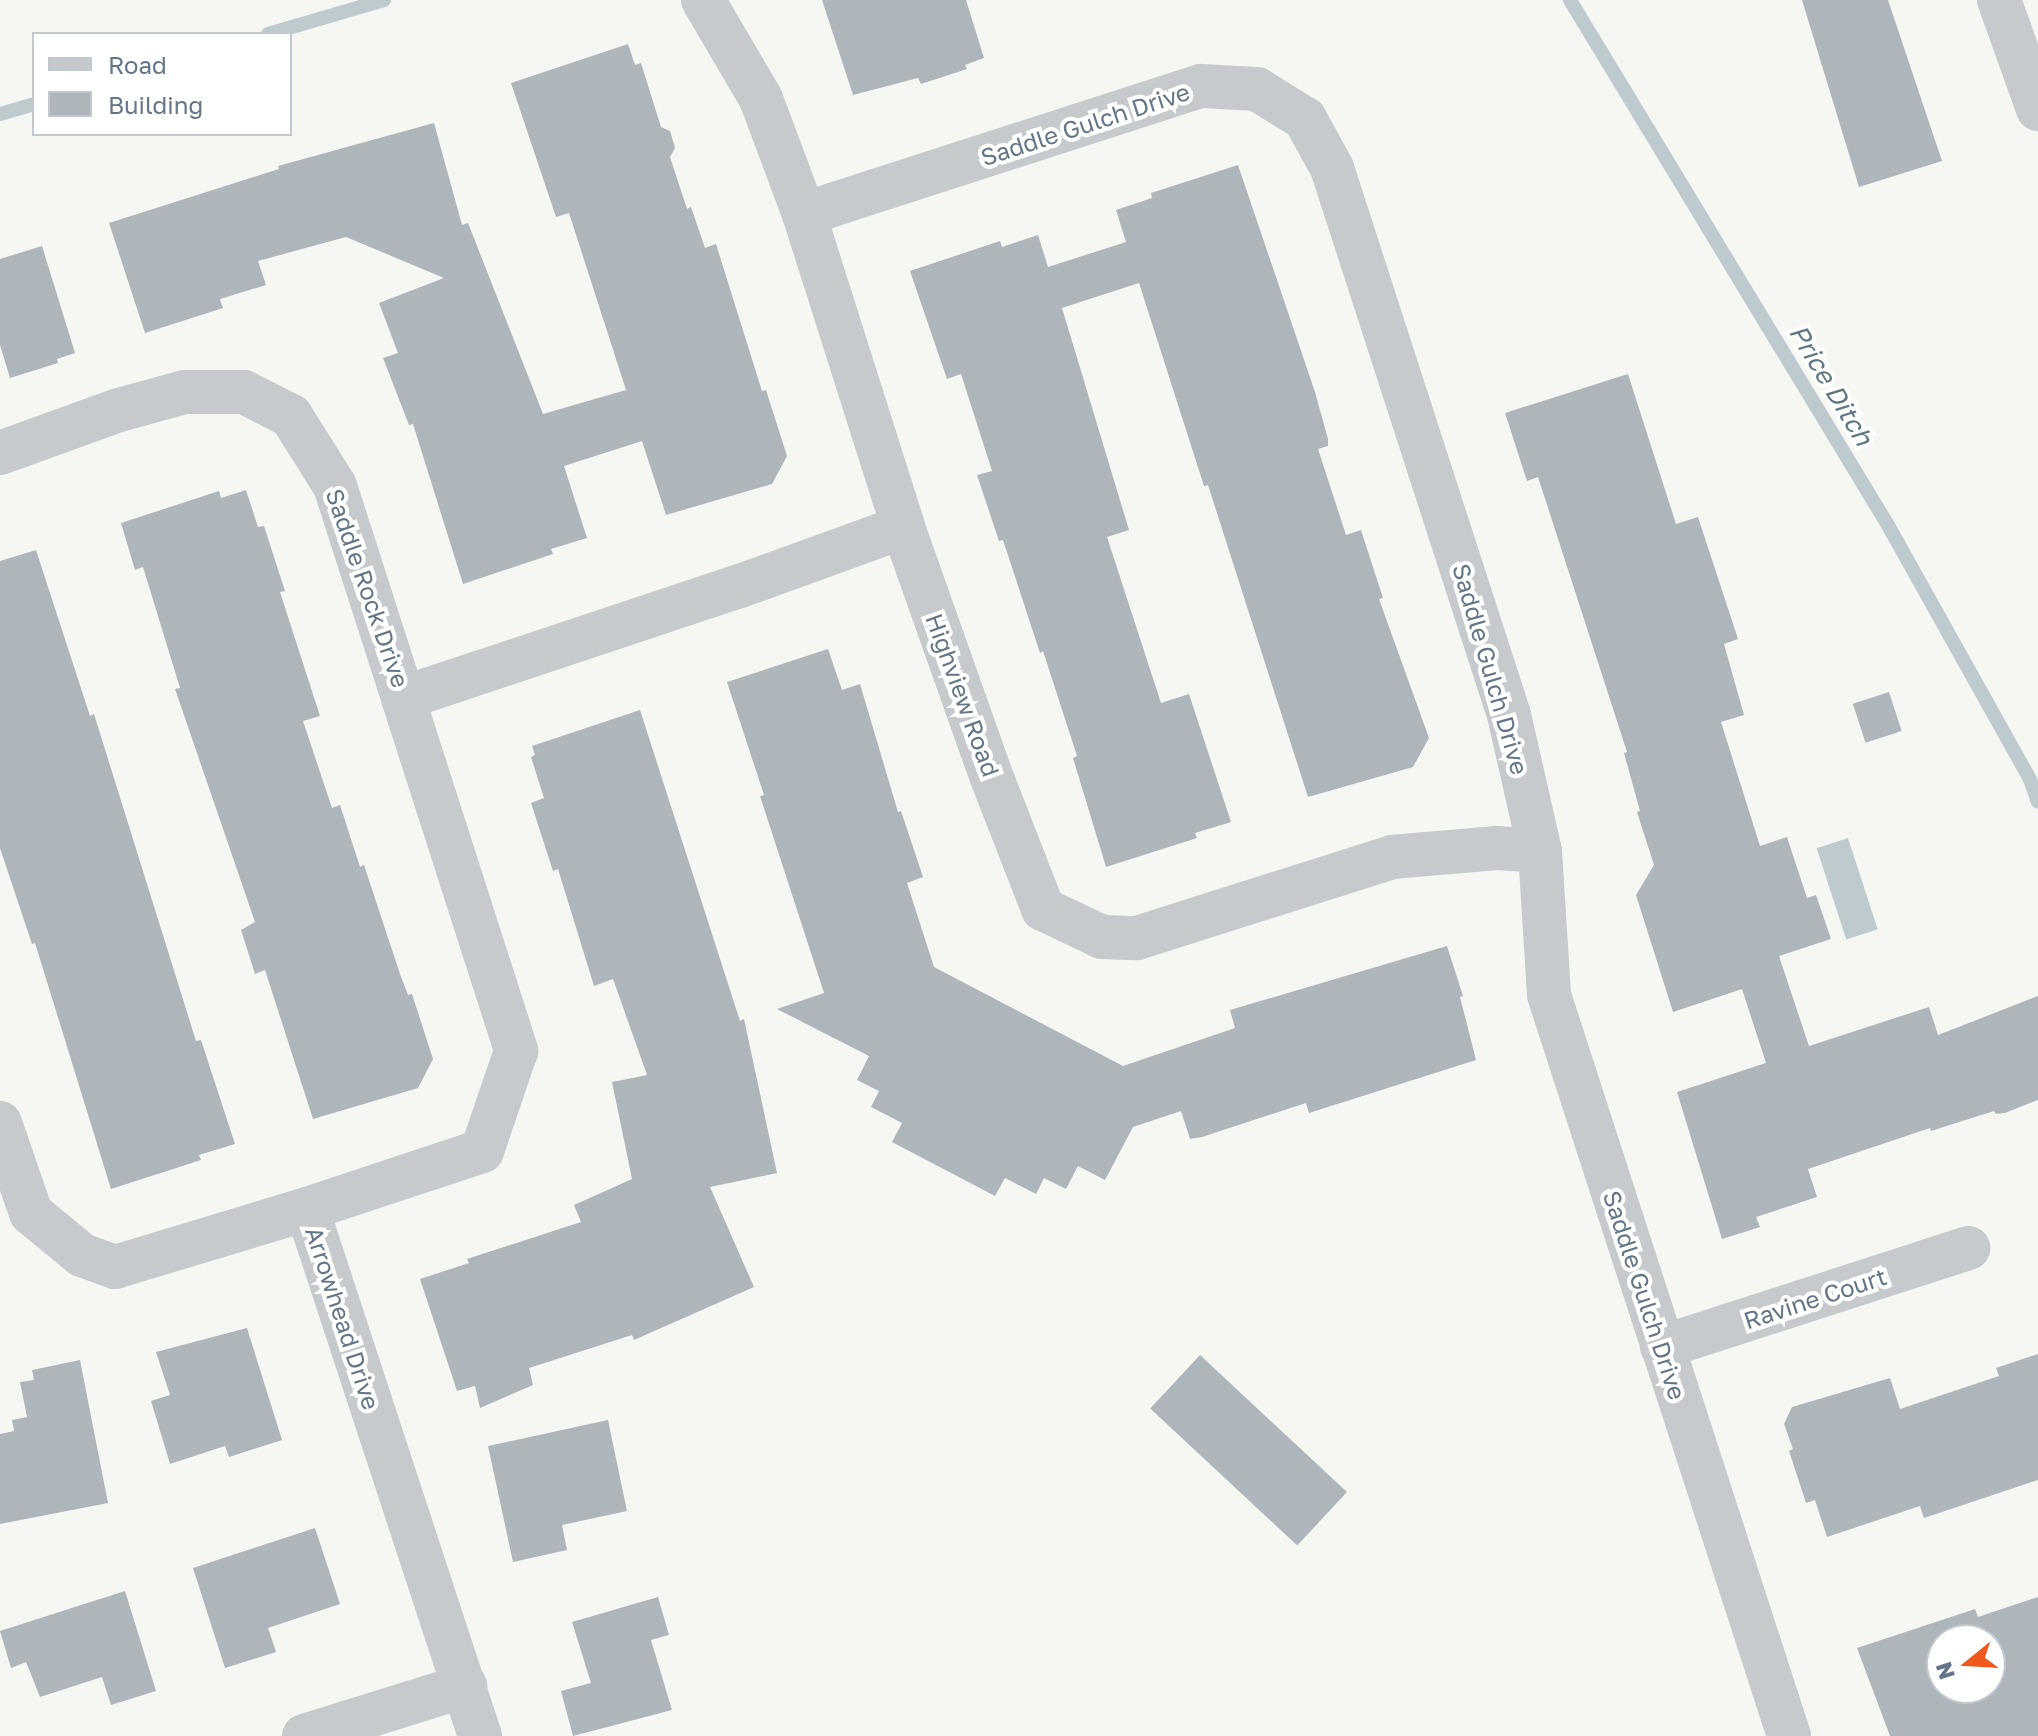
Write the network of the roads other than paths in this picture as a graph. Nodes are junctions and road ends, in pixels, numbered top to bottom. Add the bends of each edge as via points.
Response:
1 (703, 0) edge
2 (1999, 0) edge
3 (2038, 109) edge
4 (804, 214) junction
5 (0, 453) edge
6 (903, 527) junction
7 (403, 698) junction
8 (1540, 851) junction
9 (0, 1123) edge
10 (307, 1209) junction
11 (1968, 1248) dead end
12 (1662, 1347) junction
13 (465, 1686) junction
14 (304, 1736) edge
15 (480, 1736) edge
16 (1789, 1736) edge

1 - 4 street, Highview Road via 761,99
2 - 3 street
4 - 6 street, Highview Road
4 - 8 street, Saddle Gulch Drive via 1201,86 1257,89 1305,119 1332,168 1509,715
5 - 7 street, Saddle Rock Drive via 185,392 244,392 291,416 335,486
6 - 7 street, Saddle Rock Drive
6 - 8 street, Highview Road via 1043,909 1102,937 1137,938 1392,857 1497,848
7 - 10 street, Arrowhead Drive via 516,1051 482,1151
8 - 12 street, Saddle Gulch Drive via 1549,995
9 - 10 street via 31,1213 82,1255 115,1267
10 - 13 street, Arrowhead Drive
11 - 12 street, Ravine Court
12 - 16 street, Saddle Gulch Drive
13 - 14 street
13 - 15 street, Arrowhead Drive

